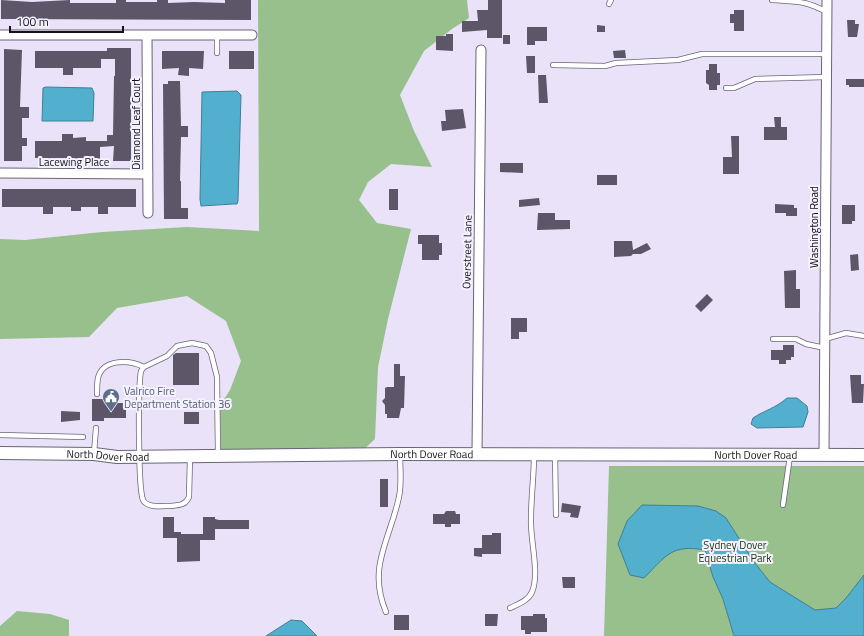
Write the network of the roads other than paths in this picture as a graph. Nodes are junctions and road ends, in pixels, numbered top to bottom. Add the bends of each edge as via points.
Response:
1 (772, 0) edge
2 (827, 0) edge
3 (827, 12) junction
4 (0, 35) edge
5 (147, 35) junction
6 (217, 35) junction
7 (252, 35) dead end
8 (481, 50) dead end
9 (217, 53) dead end
10 (827, 54) junction
11 (553, 64) dead end
12 (826, 77) junction
13 (726, 88) dead end
14 (0, 173) edge
15 (148, 174) junction
16 (148, 213) dead end
17 (864, 336) edge
18 (773, 339) dead end
19 (825, 343) junction
20 (144, 367) junction
21 (97, 394) dead end
22 (96, 428) dead end
23 (0, 435) edge
24 (84, 437) dead end
25 (0, 453) edge
26 (94, 454) junction
27 (400, 454) junction
28 (477, 454) junction
29 (534, 454) junction
30 (555, 454) junction
31 (218, 455) junction
32 (790, 455) junction
33 (824, 455) junction
34 (864, 455) edge
35 (140, 456) junction
36 (190, 456) junction
37 (783, 505) dead end
38 (556, 515) dead end
39 (510, 608) dead end
40 (386, 612) dead end

1 - 3 lane via 804,1
2 - 3 street, Washington Road
3 - 10 street, Washington Road
4 - 5 street
5 - 6 street
5 - 15 street, Diamond Leaf Court
6 - 7 street
6 - 9 lane
8 - 28 street, Overstreet Lane
10 - 11 lane via 702,54 678,60 616,63 605,66
10 - 12 street, Washington Road
12 - 13 lane via 755,79 734,88
12 - 19 street, Washington Road
14 - 15 street, Lacewing Place
15 - 16 street, Diamond Leaf Court
17 - 19 lane via 846,333
18 - 19 lane via 796,339 806,344
19 - 33 street, Washington Road
20 - 21 lane via 122,362 104,367 98,377
20 - 31 lane via 163,358 177,346 192,343 206,346 211,352 217,377
20 - 35 lane via 140,376
22 - 26 lane
23 - 24 lane
25 - 26 street, North Dover Road
26 - 35 street, North Dover Road
27 - 28 street, North Dover Road
27 - 31 street, North Dover Road
27 - 40 lane via 399,497 384,545 378,575 379,596
28 - 29 street, North Dover Road
29 - 30 street, North Dover Road
29 - 39 lane via 530,520 533,591 530,597
30 - 32 street, North Dover Road
30 - 38 lane
31 - 36 street, North Dover Road
32 - 33 street, North Dover Road
32 - 37 lane
33 - 34 street, North Dover Road
35 - 36 street, North Dover Road
35 - 36 lane via 143,500 153,506 163,506 182,505 189,497

